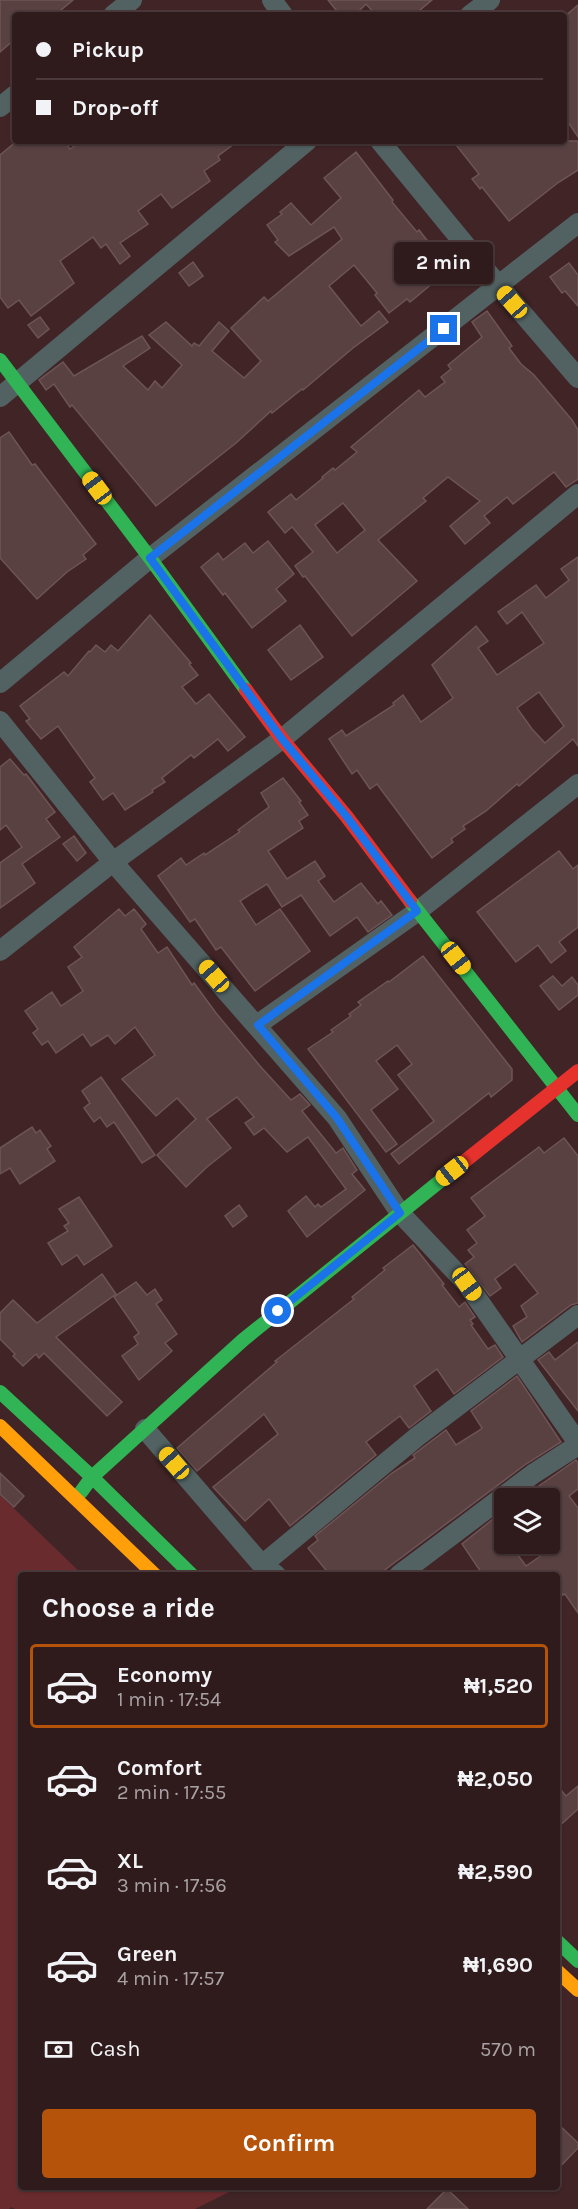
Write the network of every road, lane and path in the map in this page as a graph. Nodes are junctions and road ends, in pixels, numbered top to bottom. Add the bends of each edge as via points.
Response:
1 (132, 0) edge
2 (490, 0) edge
3 (117, 12) edge
4 (474, 12) edge
5 (12, 97) edge
6 (0, 107) edge
7 (303, 144) edge
8 (382, 144) edge
9 (578, 223) edge
10 (499, 286) junction
11 (0, 360) edge
12 (578, 378) edge
13 (18, 383) junction
14 (0, 397) edge
15 (578, 494) edge
16 (150, 558) junction
17 (0, 683) edge
18 (0, 721) edge
19 (282, 739) junction
20 (578, 784) edge
21 (113, 862) junction
22 (417, 911) junction
23 (0, 951) edge
24 (258, 1025) junction
25 (578, 1071) edge
26 (557, 1087) junction
27 (578, 1114) edge
28 (400, 1213) junction
29 (578, 1315) edge
30 (520, 1360) junction
31 (0, 1392) edge
32 (0, 1426) edge
33 (145, 1429) junction
34 (578, 1444) edge
35 (92, 1477) junction
36 (77, 1498) junction
37 (269, 1570) edge
38 (153, 1572) edge
39 (189, 1572) edge
40 (403, 1572) edge
41 (560, 1944) edge
42 (578, 1961) edge
43 (560, 1974) edge
44 (578, 1990) edge

1 - 3 street
2 - 4 street
5 - 6 street
7 - 13 street
8 - 10 street
9 - 10 street
10 - 12 street
10 - 16 street
11 - 13 main road
13 - 14 street
13 - 16 main road
15 - 19 street
16 - 17 street
16 - 19 main road
18 - 21 street
19 - 21 street
19 - 22 main road
20 - 22 street
21 - 23 street
21 - 24 street
22 - 24 street
22 - 26 main road
24 - 28 street via 337,1118
25 - 26 main road
26 - 27 main road
26 - 28 main road
28 - 30 street via 467,1284
28 - 33 main road via 243,1340
29 - 30 street
30 - 34 street
30 - 37 street via 418,1436
31 - 35 main road
32 - 36 main road
33 - 35 main road
33 - 37 street
34 - 40 street
35 - 36 main road
35 - 39 main road
36 - 38 main road
41 - 42 main road
43 - 44 main road

